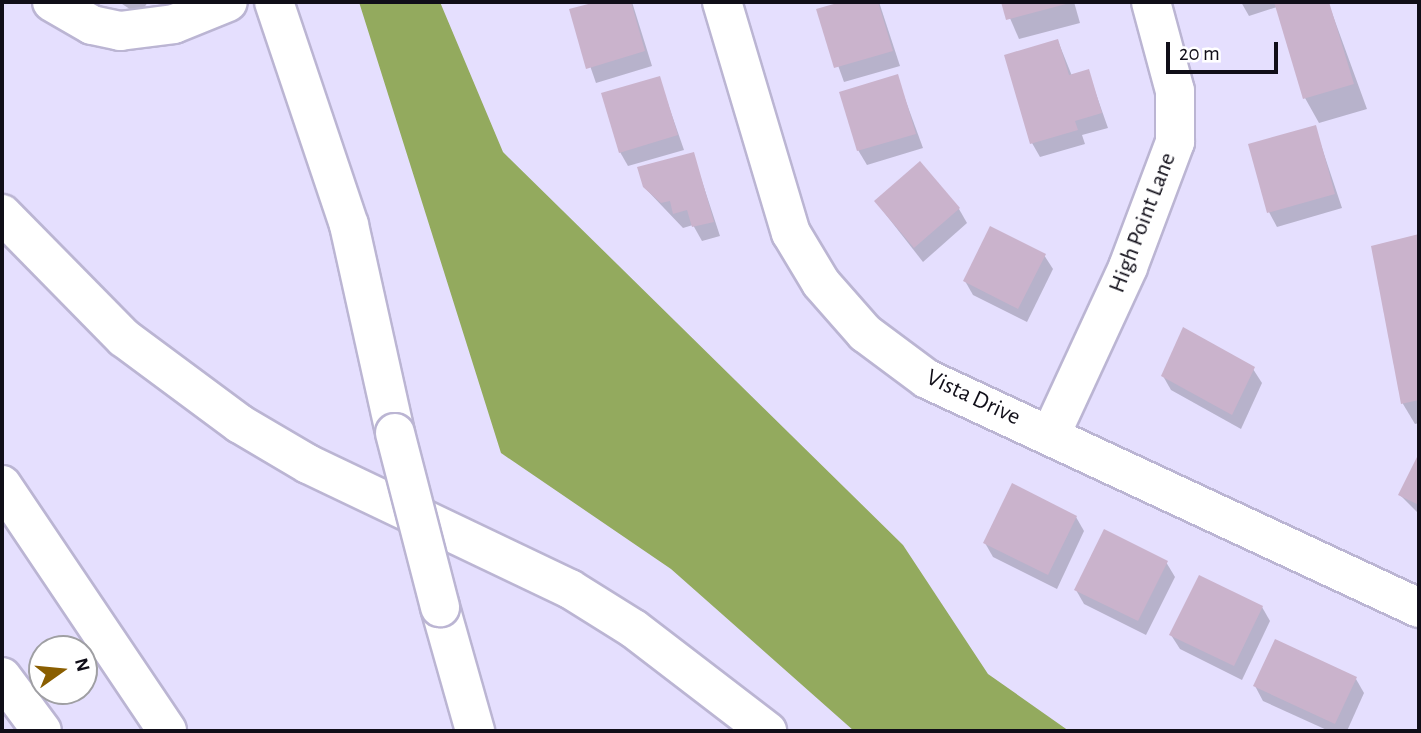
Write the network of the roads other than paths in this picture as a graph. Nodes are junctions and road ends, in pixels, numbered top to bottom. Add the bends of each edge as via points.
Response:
1 (52, 2) edge
2 (274, 2) edge
3 (722, 2) edge
4 (1152, 2) edge
5 (219, 5) edge
6 (2, 214) edge
7 (1051, 434) junction
8 (2, 485) edge
9 (2, 533) edge
10 (1419, 608) edge
11 (2, 677) edge
12 (42, 731) edge
13 (152, 731) edge
14 (167, 731) edge
15 (475, 731) edge
16 (767, 731) edge

1 - 5 main road via 92,25 120,31
2 - 15 main road, bridge via 349,225 395,433
3 - 7 main road, Vista Drive via 791,233 821,283 865,332 927,379
4 - 7 main road, High Point Lane via 1175,91 1175,142 1128,267
6 - 16 main road via 124,338 240,424 308,464 570,589 643,635
7 - 10 main road, Vista Drive
8 - 14 main road
9 - 13 main road
11 - 12 main road

